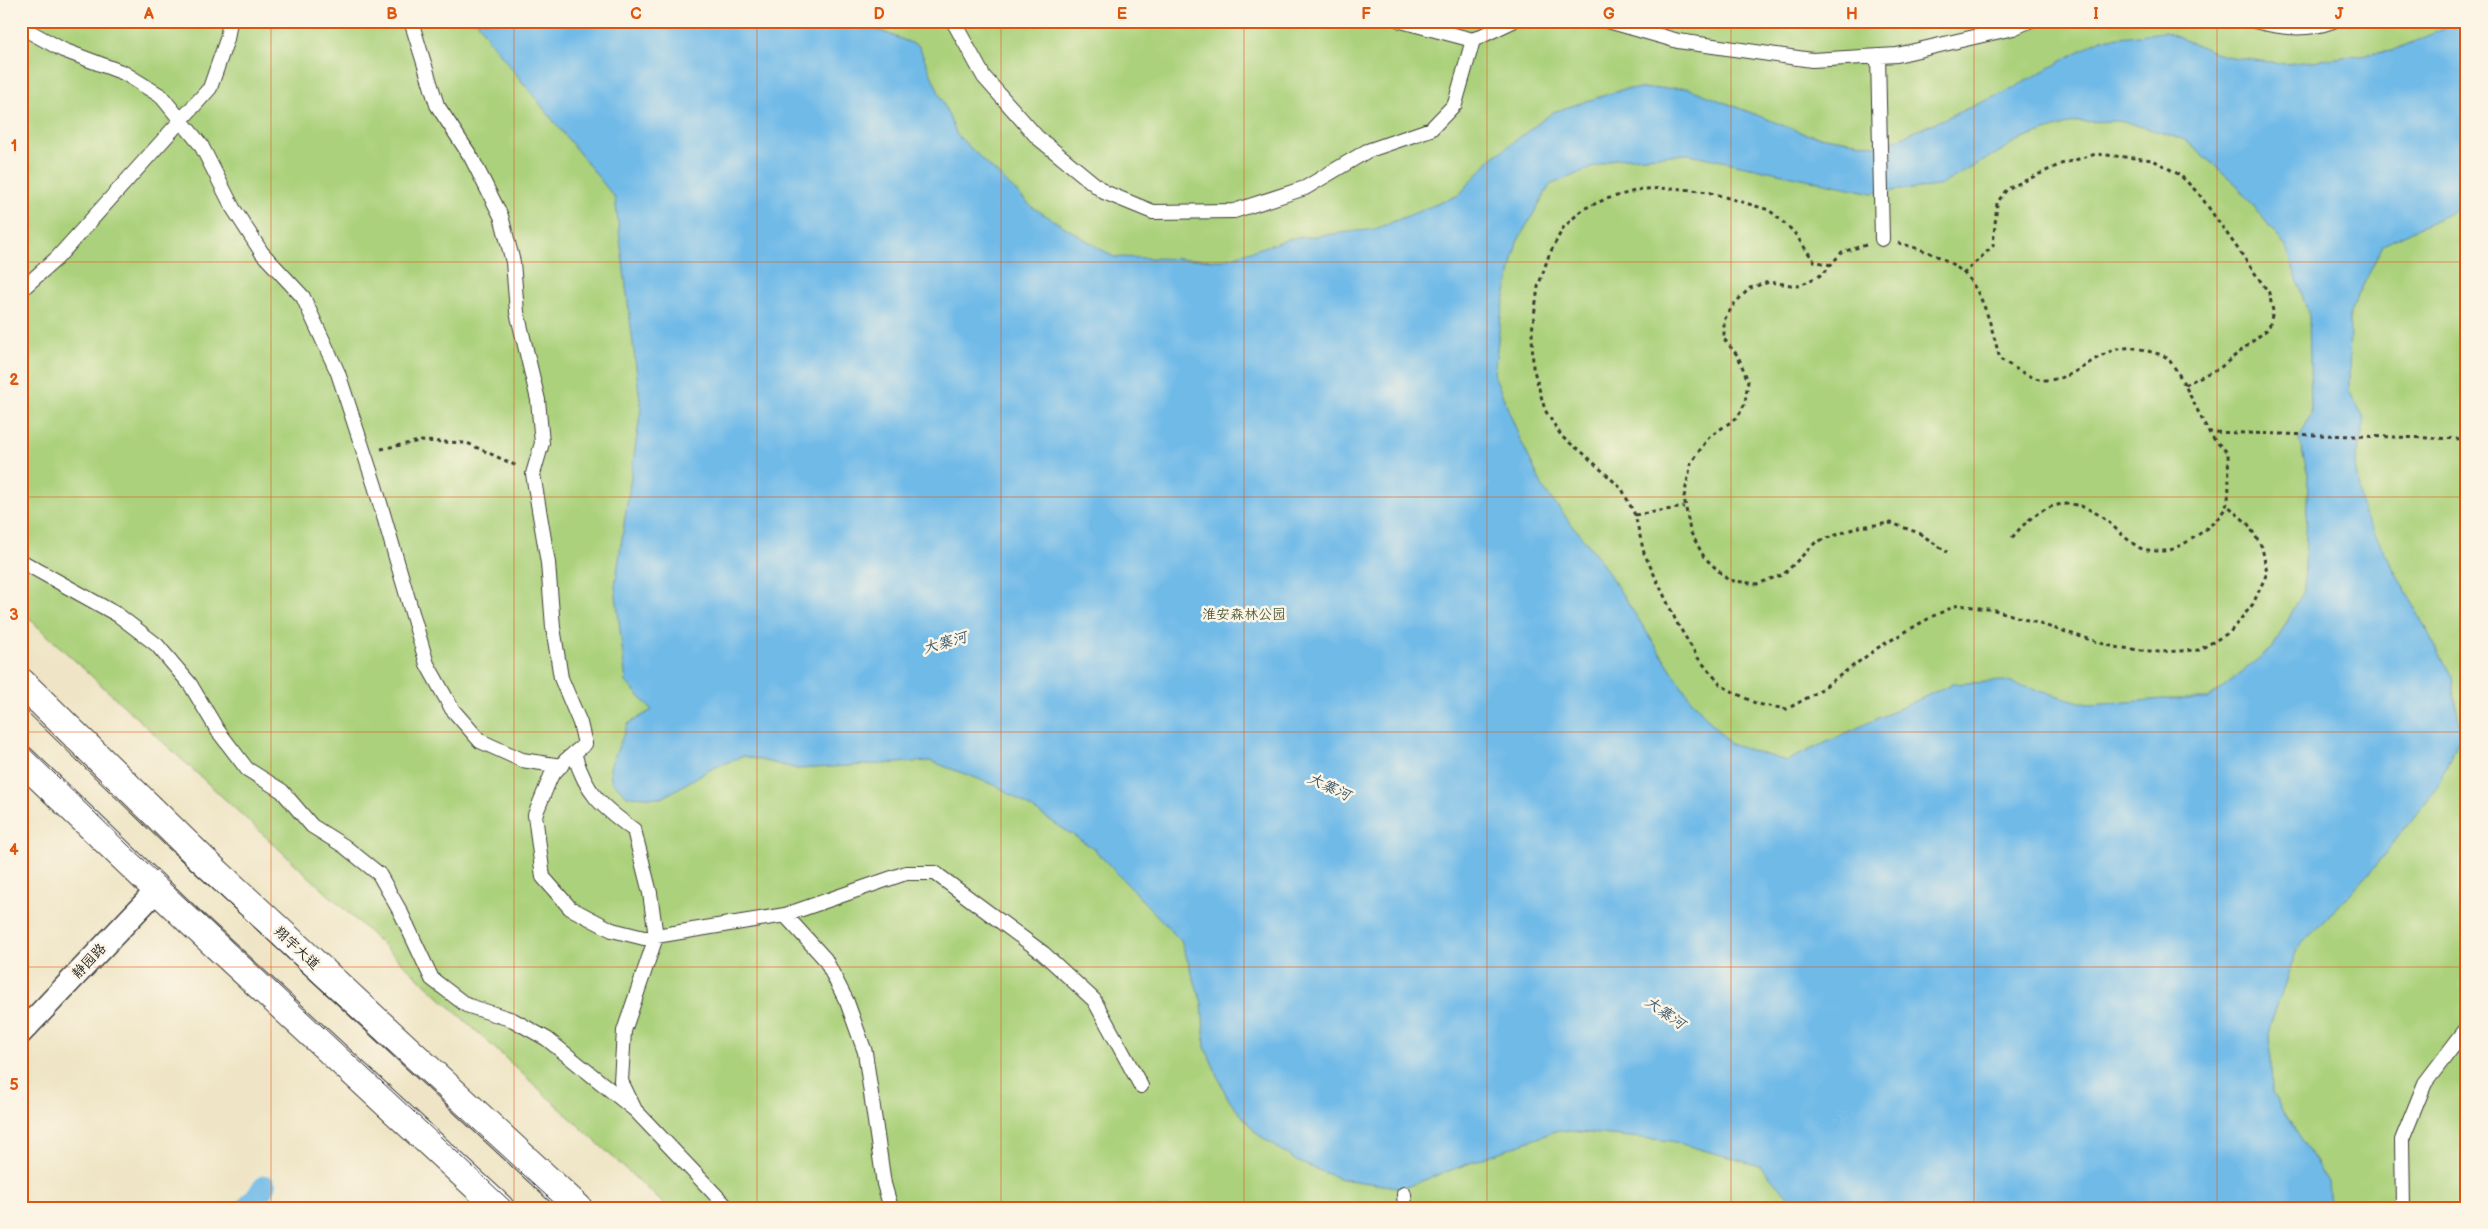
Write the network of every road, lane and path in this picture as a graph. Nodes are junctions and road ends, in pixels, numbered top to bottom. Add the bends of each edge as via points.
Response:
1 (230, 21) edge
2 (411, 21) edge
3 (953, 21) edge
4 (1401, 21) edge
5 (1513, 21) edge
6 (1608, 21) edge
7 (2029, 21) edge
8 (2255, 21) edge
9 (2333, 21) edge
10 (21, 28) edge
11 (1474, 40) junction
12 (1878, 56) junction
13 (180, 120) junction
14 (1882, 239) junction
15 (1831, 265) junction
16 (1963, 274) junction
17 (21, 290) edge
18 (2184, 385) junction
19 (2208, 432) junction
20 (2467, 439) edge
21 (364, 452) junction
22 (533, 474) junction
23 (2227, 505) junction
24 (1684, 507) junction
25 (1635, 515) junction
26 (2011, 539) dead end
27 (1947, 552) dead end
28 (21, 561) edge
29 (21, 682) edge
30 (574, 753) junction
31 (21, 759) edge
32 (561, 766) junction
33 (157, 890) junction
34 (785, 915) junction
35 (656, 937) junction
36 (2467, 1028) edge
37 (21, 1033) edge
38 (1141, 1086) dead end
39 (635, 1110) junction
40 (500, 1208) edge
41 (578, 1208) edge
42 (728, 1208) edge
43 (891, 1208) edge
44 (2403, 1208) edge

1 - 13 street via 210,88
2 - 22 street via 437,105 471,157 501,216 513,262 518,312 538,400 542,443
3 - 11 street via 984,77 1037,137 1104,192 1153,212 1234,211 1306,188 1367,151 1431,129 1455,104
4 - 11 street
5 - 11 street
6 - 12 street via 1678,41 1812,60
7 - 12 street via 1952,43
8 - 9 street via 2282,28 2320,26
10 - 13 street via 64,50 124,73 161,96
12 - 14 street
13 - 17 street via 129,181 57,258
13 - 21 street via 201,145 233,208 262,253 303,297 338,373
14 - 15 path via 1842,252
14 - 16 path via 1914,247 1950,263
15 - 24 path via 1823,274 1798,286 1769,282 1750,288 1724,320 1724,339 1738,356 1748,381 1745,402 1738,417 1709,436 1691,463
15 - 25 path via 1814,260 1793,231 1768,210 1708,192 1642,189 1583,209 1563,228 1538,287 1532,331 1533,367 1545,410 1562,437 1622,490
16 - 18 path via 1972,282 1988,317 2000,359 2026,374 2048,380 2073,374 2094,358 2117,348 2144,350 2166,358
16 - 18 path via 1993,246 1997,203 2007,189 2060,164 2096,154 2153,160 2180,175 2200,194 2269,293 2274,311 2269,328 2247,347 2221,368
18 - 19 path
19 - 20 path
19 - 23 path via 2228,453
21 - 22 path via 420,441 467,443
21 - 32 street via 427,664 452,709 480,740 522,760
22 - 30 street via 548,563 552,627 561,678 585,744
23 - 25 path via 2248,524 2262,547 2267,573 2253,604 2230,632 2199,650 2159,652 2114,647 1995,610 1958,605 1879,647 1816,693 1787,709 1757,704 1722,686 1698,658 1677,623 1644,554
23 - 26 path via 2219,517 2191,540 2169,551 2142,549 2084,507 2062,505 2042,508 2026,520
24 - 25 path
24 - 27 path via 1690,531 1704,557 1728,580 1757,584 1784,574 1816,542 1859,527 1891,523 1919,534
28 - 39 street via 118,615 157,645 190,684 218,731 247,769 282,791 312,826 344,846 378,874 401,913 432,979 466,1004 513,1020 547,1039
29 - 41 main road, 翔宇大道 via 201,858
30 - 32 street
30 - 35 street via 582,778 604,808 634,830 650,893
31 - 33 main road
32 - 35 street via 551,776 536,815 543,877 570,908 612,930 644,938
33 - 37 street, 静园路
33 - 40 main road
34 - 35 street
34 - 38 street via 906,873 935,872 1043,953 1094,1000
34 - 43 street via 825,960 847,1002 865,1052 884,1184
35 - 39 street via 624,1031 621,1081
36 - 44 street via 2425,1083 2402,1140
39 - 42 street

